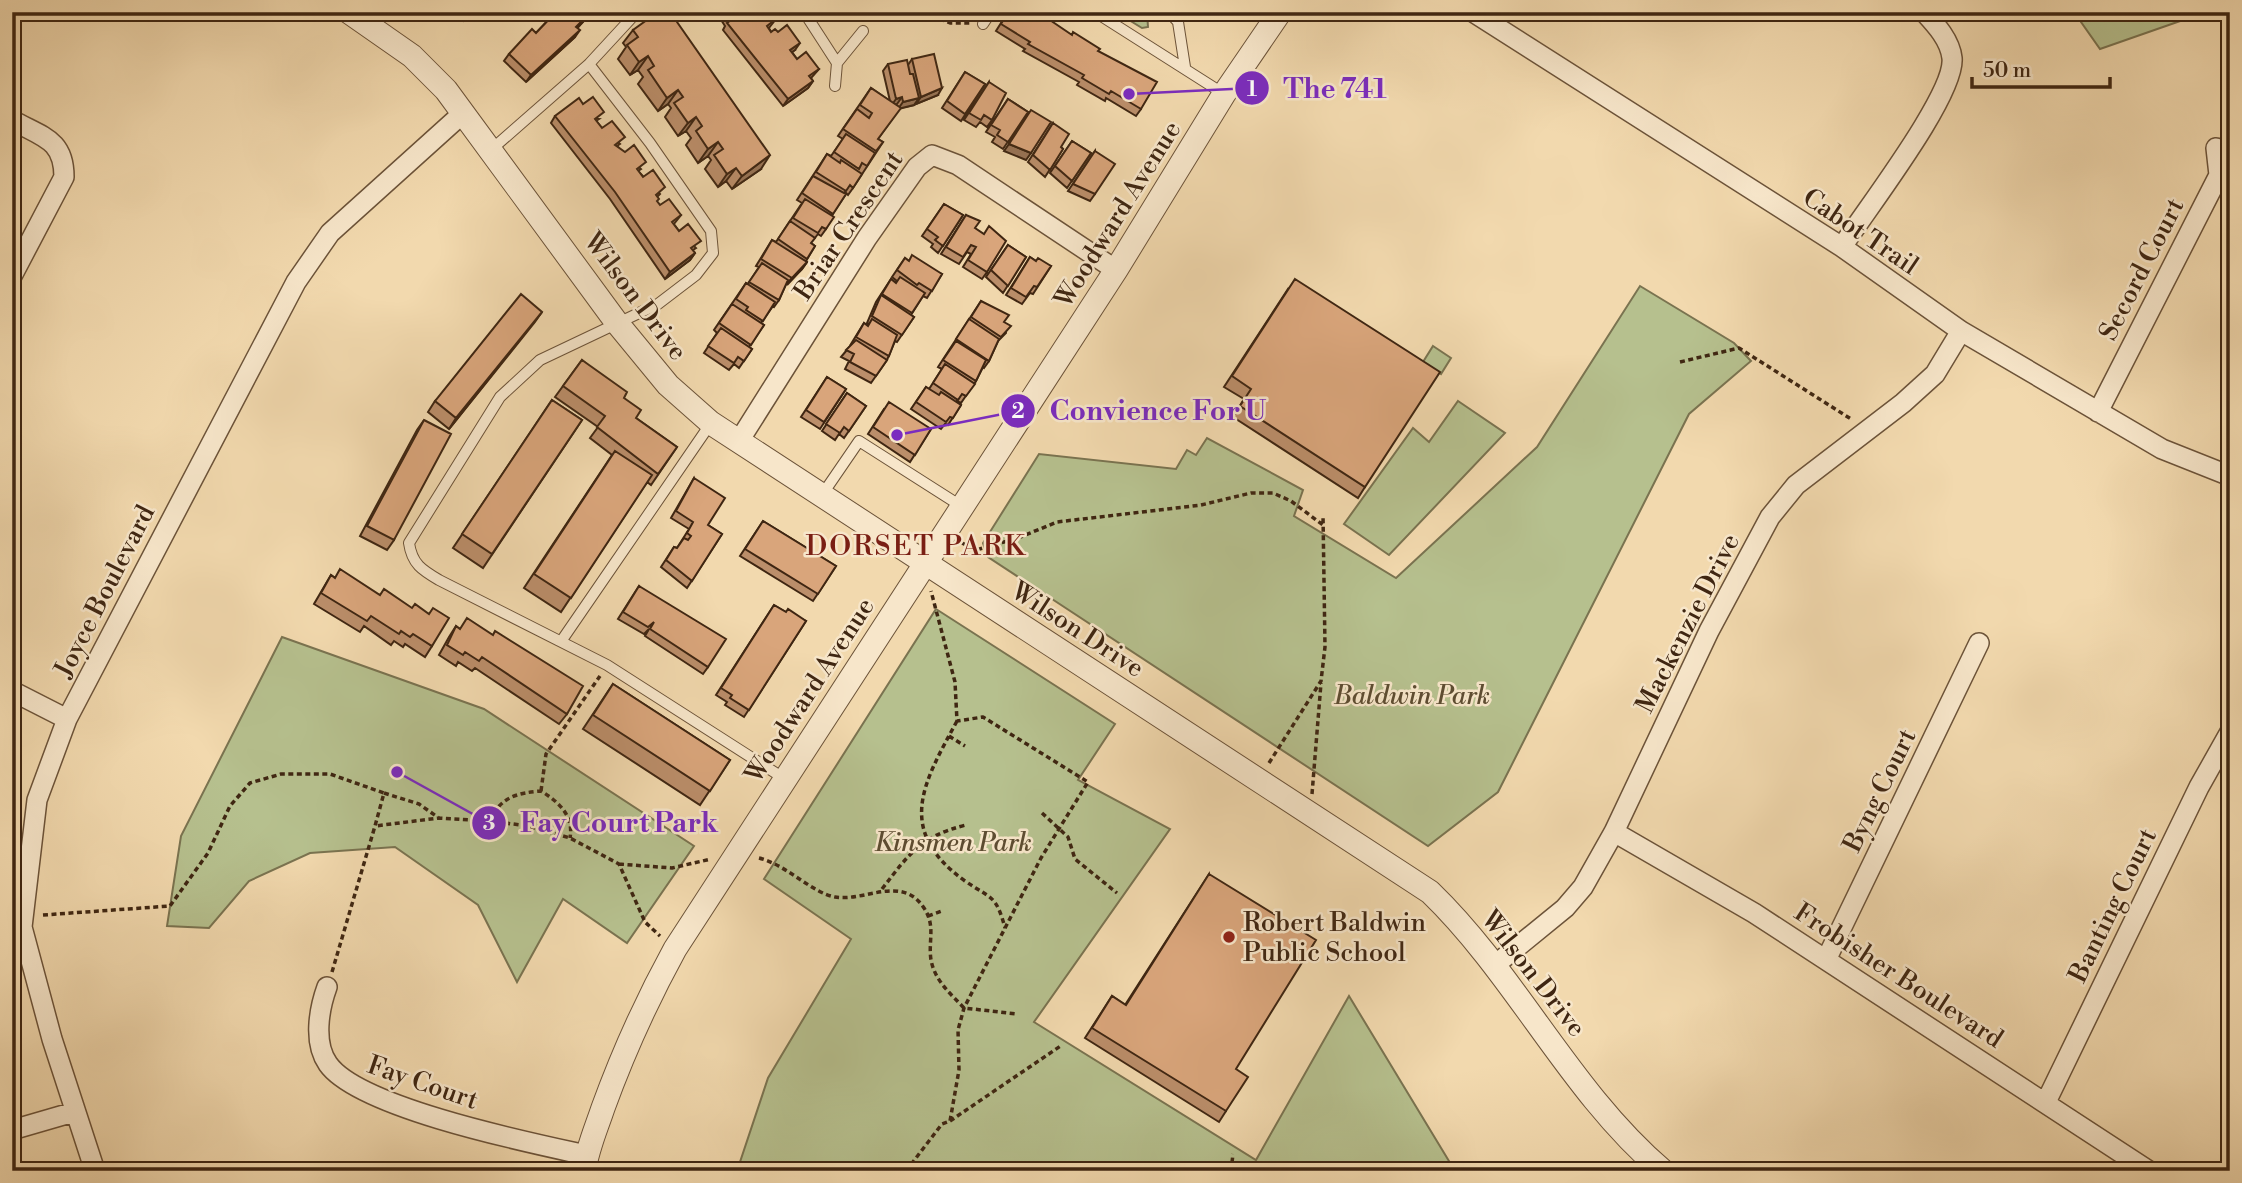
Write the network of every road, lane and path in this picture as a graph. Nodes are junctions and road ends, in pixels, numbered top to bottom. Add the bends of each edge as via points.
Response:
1 (349, 12) edge
2 (637, 12) edge
3 (804, 12) edge
4 (924, 12) edge
5 (991, 12) edge
6 (1095, 12) edge
7 (1169, 12) edge
8 (1280, 12) edge
9 (1473, 12) edge
10 (1924, 12) edge
11 (983, 24) joint
12 (863, 31) dead end
13 (837, 63) junction
14 (589, 64) junction
15 (1185, 67) junction
16 (835, 86) dead end
17 (1224, 94) junction
18 (462, 114) junction
19 (12, 120) edge
20 (2216, 148) dead end
21 (492, 149) junction
22 (1842, 247) junction
23 (1116, 270) junction
24 (12, 276) edge
25 (617, 323) junction
26 (1961, 331) junction
27 (1680, 362) dead end
28 (2098, 412) junction
29 (711, 423) junction
30 (1867, 430) junction
31 (739, 441) junction
32 (2230, 476) edge
33 (822, 495) junction
34 (961, 506) junction
35 (1323, 515) dead end
36 (1323, 525) junction
37 (943, 534) junction
38 (924, 562) junction
39 (562, 640) junction
40 (1979, 643) dead end
41 (607, 665) junction
42 (1321, 681) junction
43 (12, 691) edge
44 (67, 719) junction
45 (957, 721) junction
46 (2230, 732) edge
47 (949, 736) junction
48 (965, 746) dead end
49 (785, 779) junction
50 (1258, 779) junction
51 (541, 791) junction
52 (384, 793) junction
53 (1042, 813) dead end
54 (1309, 814) junction
55 (439, 818) junction
56 (491, 821) junction
57 (966, 825) dead end
58 (375, 826) junction
59 (1060, 828) junction
60 (1614, 832) junction
61 (569, 838) junction
62 (926, 839) junction
63 (739, 853) junction
64 (619, 864) junction
65 (882, 890) junction
66 (1117, 893) dead end
67 (942, 911) dead end
68 (928, 916) junction
69 (17, 927) edge
70 (1005, 928) junction
71 (675, 949) junction
72 (1826, 960) junction
73 (1495, 965) junction
74 (327, 987) joint
75 (964, 1008) junction
76 (1017, 1014) dead end
77 (1062, 1045) dead end
78 (2046, 1102) junction
79 (74, 1112) junction
80 (950, 1121) junction
81 (12, 1130) edge
82 (1233, 1154) dead end
83 (585, 1163) edge
84 (95, 1171) edge
85 (906, 1171) edge
86 (1231, 1171) edge
87 (1663, 1171) edge
88 (2150, 1171) edge

1 - 18 street, Wilson Drive via 412,56 446,90
2 - 14 lane
3 - 13 lane
4 - 11 path via 950,23
5 - 11 lane
6 - 15 lane
7 - 15 lane via 1178,22
8 - 17 street, Woodward Avenue
9 - 22 street, Cabot Trail
10 - 22 street via 1948,43 1951,75 1937,104
12 - 13 lane
13 - 16 lane
14 - 21 lane
14 - 25 lane via 711,231 713,253 696,275 658,304
15 - 17 lane
17 - 23 street, Woodward Avenue
18 - 21 street, Wilson Drive
18 - 44 street, Joyce Boulevard via 330,233 296,282
19 - 24 street via 60,148 64,177
20 - 28 street, Secord Court via 2219,175
21 - 25 street, Wilson Drive
22 - 26 street, Cabot Trail
23 - 31 street, Briar Crescent via 958,165 932,155 916,167 867,238
23 - 34 street, Woodward Avenue
25 - 29 street, Wilson Drive via 667,385
25 - 39 lane via 540,360 500,397 409,543 419,568
26 - 28 street, Cabot Trail
26 - 30 street, Mackenzie Drive via 1935,374
27 - 30 path via 1739,348
28 - 32 street, Cabot Trail via 2162,449
29 - 31 street, Wilson Drive
29 - 39 lane
30 - 60 street, Mackenzie Drive via 1796,485 1770,517 1709,631
31 - 33 street, Wilson Drive
33 - 34 lane via 859,441
33 - 38 street, Wilson Drive
34 - 37 street, Woodward Avenue
35 - 36 path
36 - 37 path via 1291,501 1273,493 1251,493 1201,505 1057,522 976,550
36 - 42 path via 1325,648
37 - 38 street, Woodward Avenue
38 - 45 path via 955,682
38 - 49 street, Woodward Avenue
38 - 50 street, Wilson Drive
39 - 41 lane
40 - 72 street, Byng Court
41 - 49 lane
41 - 51 path via 546,754
42 - 50 path
42 - 54 path via 1317,769
43 - 44 street
44 - 69 street, Joyce Boulevard via 37,800
45 - 47 path
45 - 59 path via 983,717 1088,782
46 - 78 street, Banting Court
47 - 48 path
47 - 62 path via 926,779
49 - 63 street, Woodward Avenue
50 - 54 street, Wilson Drive
51 - 56 path via 502,801
51 - 61 path via 566,813 572,827
52 - 55 path via 419,804
52 - 58 path
52 - 69 path via 330,774 281,774 250,783 230,806 208,853 170,906 42,915
53 - 59 path
54 - 73 street, Wilson Drive via 1430,892
55 - 56 path
55 - 58 path
56 - 61 path
57 - 62 path
58 - 74 path
59 - 66 path via 1075,859
59 - 70 path
60 - 72 street, Frobisher Boulevard
60 - 73 street, Mackenzie Drive via 1583,887 1565,908
61 - 64 path
62 - 65 path
62 - 70 path via 942,861 990,894
63 - 64 path via 672,868
63 - 65 path via 777,862 831,896 850,898
63 - 71 street, Woodward Avenue
64 - 71 path via 645,922
65 - 68 path via 902,892 922,905
67 - 68 path
68 - 75 path via 933,968
69 - 79 street, Joyce Boulevard
70 - 75 path
71 - 83 street, Woodward Avenue via 615,1075
72 - 78 street, Frobisher Boulevard
73 - 87 street, Wilson Drive via 1614,1123
74 - 83 street, Fay Court via 320,1007 319,1035 326,1061 347,1083 404,1107
75 - 76 path
75 - 80 path
77 - 80 path
78 - 88 street, Frobisher Boulevard
79 - 81 street
79 - 84 street, Joyce Boulevard
80 - 85 path via 942,1124
82 - 86 path

